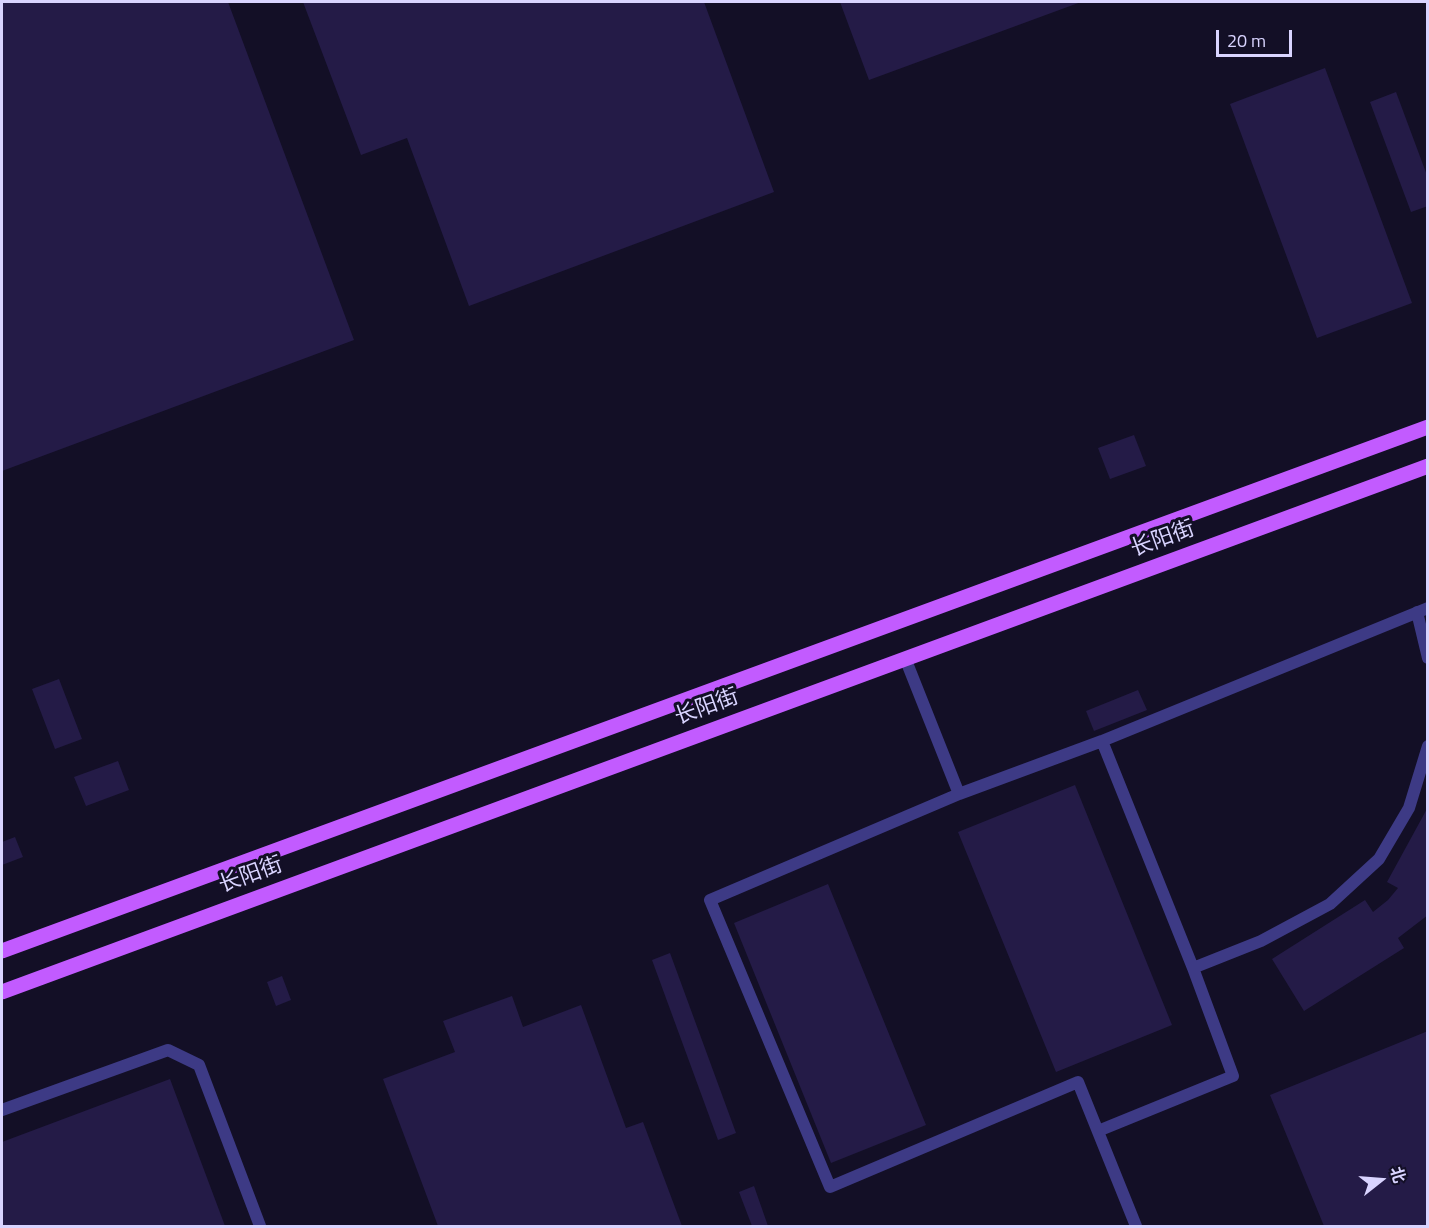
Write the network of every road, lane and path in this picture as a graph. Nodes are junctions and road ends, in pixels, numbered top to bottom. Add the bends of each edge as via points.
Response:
1 (1428, 427) edge
2 (1428, 466) edge
3 (1422, 610) edge
4 (905, 658) junction
5 (1428, 658) edge
6 (1102, 741) junction
7 (1428, 746) edge
8 (959, 794) junction
9 (2, 951) edge
10 (1193, 968) junction
11 (2, 992) edge
12 (2, 1110) edge
13 (1098, 1131) junction
14 (260, 1227) edge
15 (1136, 1227) edge

1 - 9 main road, 长阳街
2 - 4 main road, 长阳街
3 - 5 lane
3 - 6 lane
4 - 8 lane
4 - 11 main road, 长阳街
6 - 8 lane
6 - 10 lane
7 - 10 lane via 1409,808 1379,859 1330,904 1261,941
8 - 13 lane via 710,900 830,1187 1078,1082
10 - 13 lane via 1233,1076
12 - 14 lane via 168,1050 199,1065
13 - 15 lane

